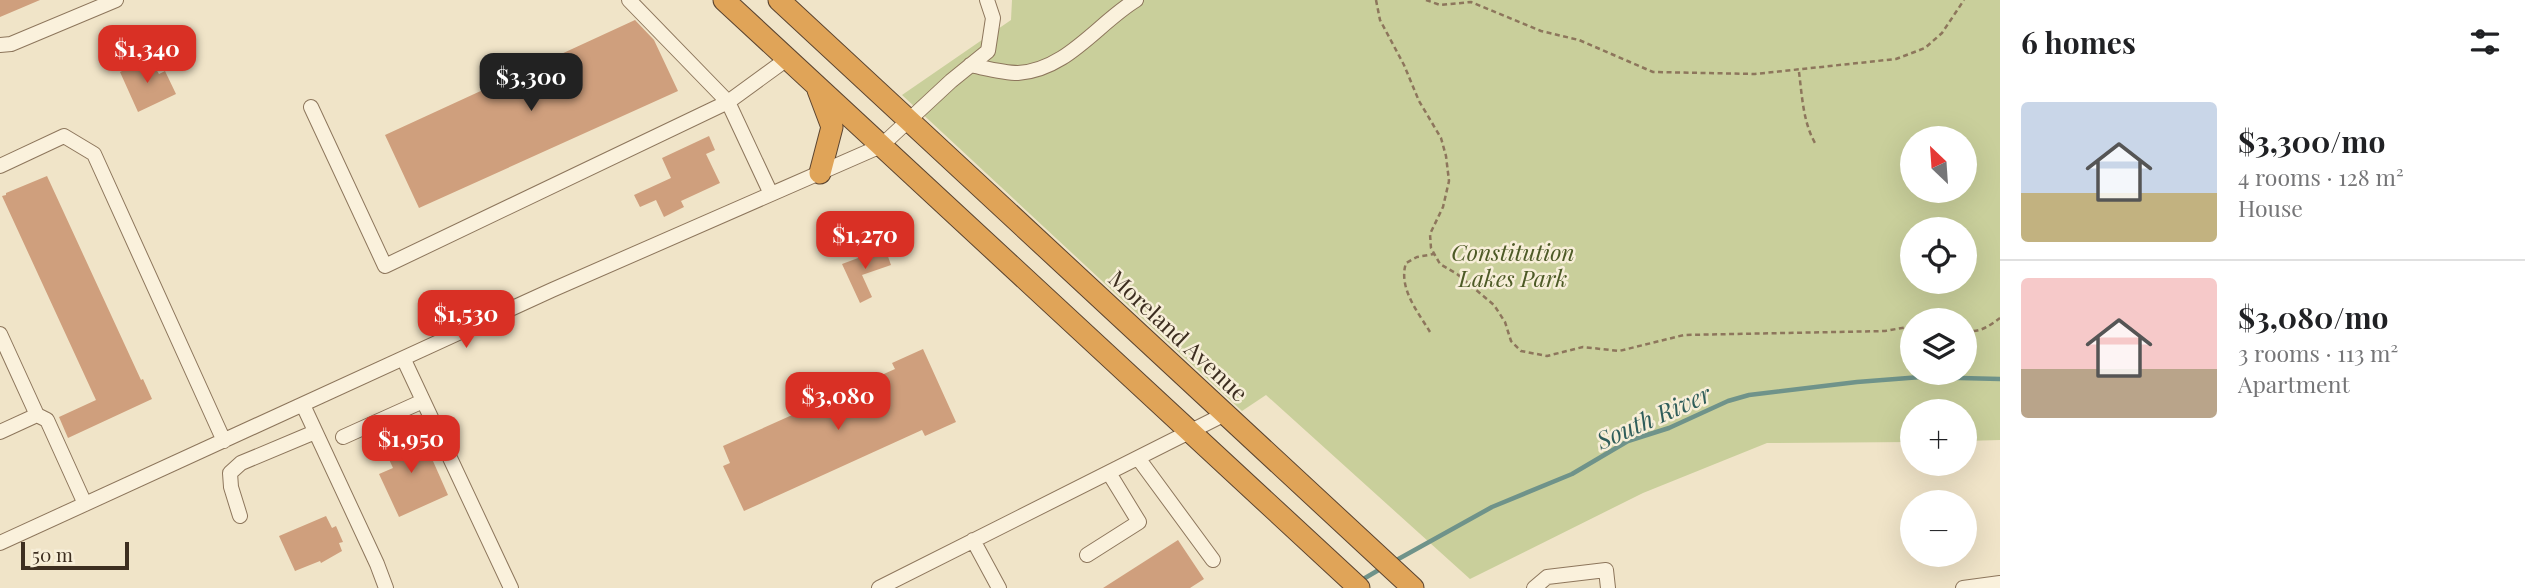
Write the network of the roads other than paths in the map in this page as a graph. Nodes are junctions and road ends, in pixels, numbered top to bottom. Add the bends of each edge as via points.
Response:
1 (116, 0) edge
2 (629, 0) edge
3 (723, 0) edge
4 (779, 0) edge
5 (988, 0) edge
6 (1136, 0) edge
7 (0, 45) edge
8 (787, 59) junction
9 (970, 65) junction
10 (816, 85) junction
11 (728, 102) junction
12 (311, 107) dead end
13 (908, 121) junction
14 (881, 146) junction
15 (0, 166) edge
16 (820, 173) junction
17 (771, 194) junction
18 (0, 334) edge
19 (404, 360) junction
20 (423, 401) junction
21 (303, 405) junction
22 (1225, 414) junction
23 (37, 415) junction
24 (0, 432) edge
25 (315, 432) junction
26 (1190, 432) junction
27 (343, 437) dead end
28 (224, 442) junction
29 (1138, 458) junction
30 (1109, 472) junction
31 (85, 504) junction
32 (240, 516) dead end
33 (974, 540) junction
34 (0, 543) edge
35 (1087, 555) dead end
36 (1213, 560) dead end
37 (1567, 581) edge
38 (2000, 583) edge
39 (386, 588) edge
40 (511, 588) edge
41 (879, 588) edge
42 (999, 588) edge
43 (1359, 588) edge
44 (1413, 588) edge
45 (1534, 588) edge
46 (1608, 588) edge
47 (1963, 588) edge

1 - 7 street
2 - 11 street
3 - 8 highway
4 - 13 highway, Moreland Avenue
5 - 9 street via 993,18 988,51
6 - 9 street via 1083,43 1045,66 1018,73
8 - 10 highway
8 - 11 street
9 - 13 street
10 - 14 highway
10 - 16 highway via 832,127
11 - 12 street via 384,267
11 - 17 street
13 - 14 street
13 - 22 highway, Moreland Avenue
14 - 16 street
14 - 26 highway
15 - 28 street via 64,136 94,154
16 - 17 street
17 - 19 street
18 - 23 street
19 - 20 street
19 - 21 street
20 - 27 street
20 - 40 street
21 - 25 street
21 - 28 street
22 - 26 street
22 - 44 highway, Moreland Avenue
23 - 24 street
23 - 31 street via 47,420
25 - 32 street via 241,463 230,473
25 - 39 street
26 - 29 street
26 - 43 highway
28 - 31 street
29 - 30 street
29 - 36 street
30 - 33 street
30 - 35 street via 1139,522
31 - 34 street
33 - 41 street
33 - 42 street
37 - 45 street via 1547,578
37 - 46 street via 1606,570
38 - 47 street

